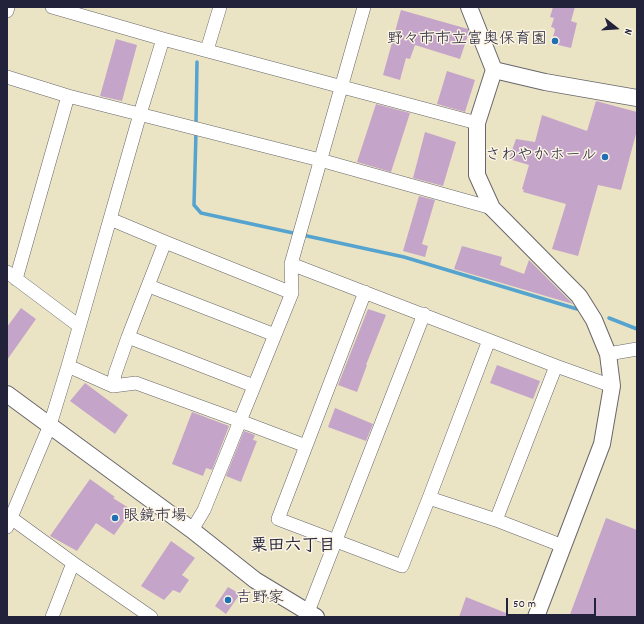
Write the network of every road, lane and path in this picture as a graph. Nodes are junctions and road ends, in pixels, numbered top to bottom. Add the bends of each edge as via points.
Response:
1 (8, 7) edge
2 (52, 7) edge
3 (220, 7) edge
4 (364, 7) edge
5 (469, 7) edge
6 (7, 10) edge
7 (163, 39) junction
8 (207, 50) junction
9 (494, 70) junction
10 (7, 77) edge
11 (342, 86) junction
12 (68, 96) junction
13 (637, 98) edge
14 (140, 114) junction
15 (476, 123) junction
16 (320, 160) junction
17 (492, 208) junction
18 (110, 219) junction
19 (165, 242) junction
20 (291, 264) junction
21 (12, 275) edge
22 (149, 286) junction
23 (365, 292) junction
24 (292, 293) junction
25 (424, 314) junction
26 (79, 326) junction
27 (275, 335) junction
28 (128, 337) junction
29 (489, 340) junction
30 (637, 349) edge
31 (608, 354) junction
32 (68, 366) junction
33 (556, 366) junction
34 (113, 386) junction
35 (254, 386) junction
36 (612, 386) junction
37 (7, 394) edge
38 (240, 421) junction
39 (50, 426) junction
40 (306, 446) junction
41 (429, 498) junction
42 (8, 520) edge
43 (496, 520) junction
44 (192, 530) junction
45 (336, 541) junction
46 (563, 546) junction
47 (73, 563) junction
48 (143, 615) edge
49 (310, 616) edge
50 (52, 617) edge
51 (536, 617) edge

1 - 6 street
2 - 7 street
3 - 8 street
4 - 11 street
5 - 9 street
7 - 8 street
7 - 14 street
8 - 11 street
9 - 13 street
9 - 15 street
10 - 12 street
11 - 15 street
11 - 16 street
12 - 14 street
12 - 21 street
14 - 16 street
14 - 18 street
15 - 17 street via 477,175
16 - 17 street
16 - 20 street
17 - 31 street via 579,296 594,320
18 - 19 street
18 - 26 street
19 - 22 street
19 - 24 street
20 - 23 street
20 - 24 street
21 - 26 street
22 - 27 street
22 - 28 street
23 - 25 street
23 - 40 street
24 - 27 street
25 - 29 street
25 - 45 street
26 - 32 street
27 - 35 street
28 - 34 street
28 - 35 street
29 - 33 street
29 - 41 street
30 - 31 street
31 - 36 street
32 - 34 street
32 - 39 street
33 - 36 street
33 - 43 street
34 - 38 street via 136,383
35 - 38 street
36 - 46 street via 602,444
37 - 39 street
38 - 40 street
38 - 44 street via 204,510
39 - 42 street
39 - 44 street
40 - 45 street via 278,518
41 - 43 street
41 - 45 street via 402,566
42 - 47 street
43 - 46 street
44 - 49 street via 255,580
45 - 49 street
46 - 51 street
47 - 48 street
47 - 50 street

